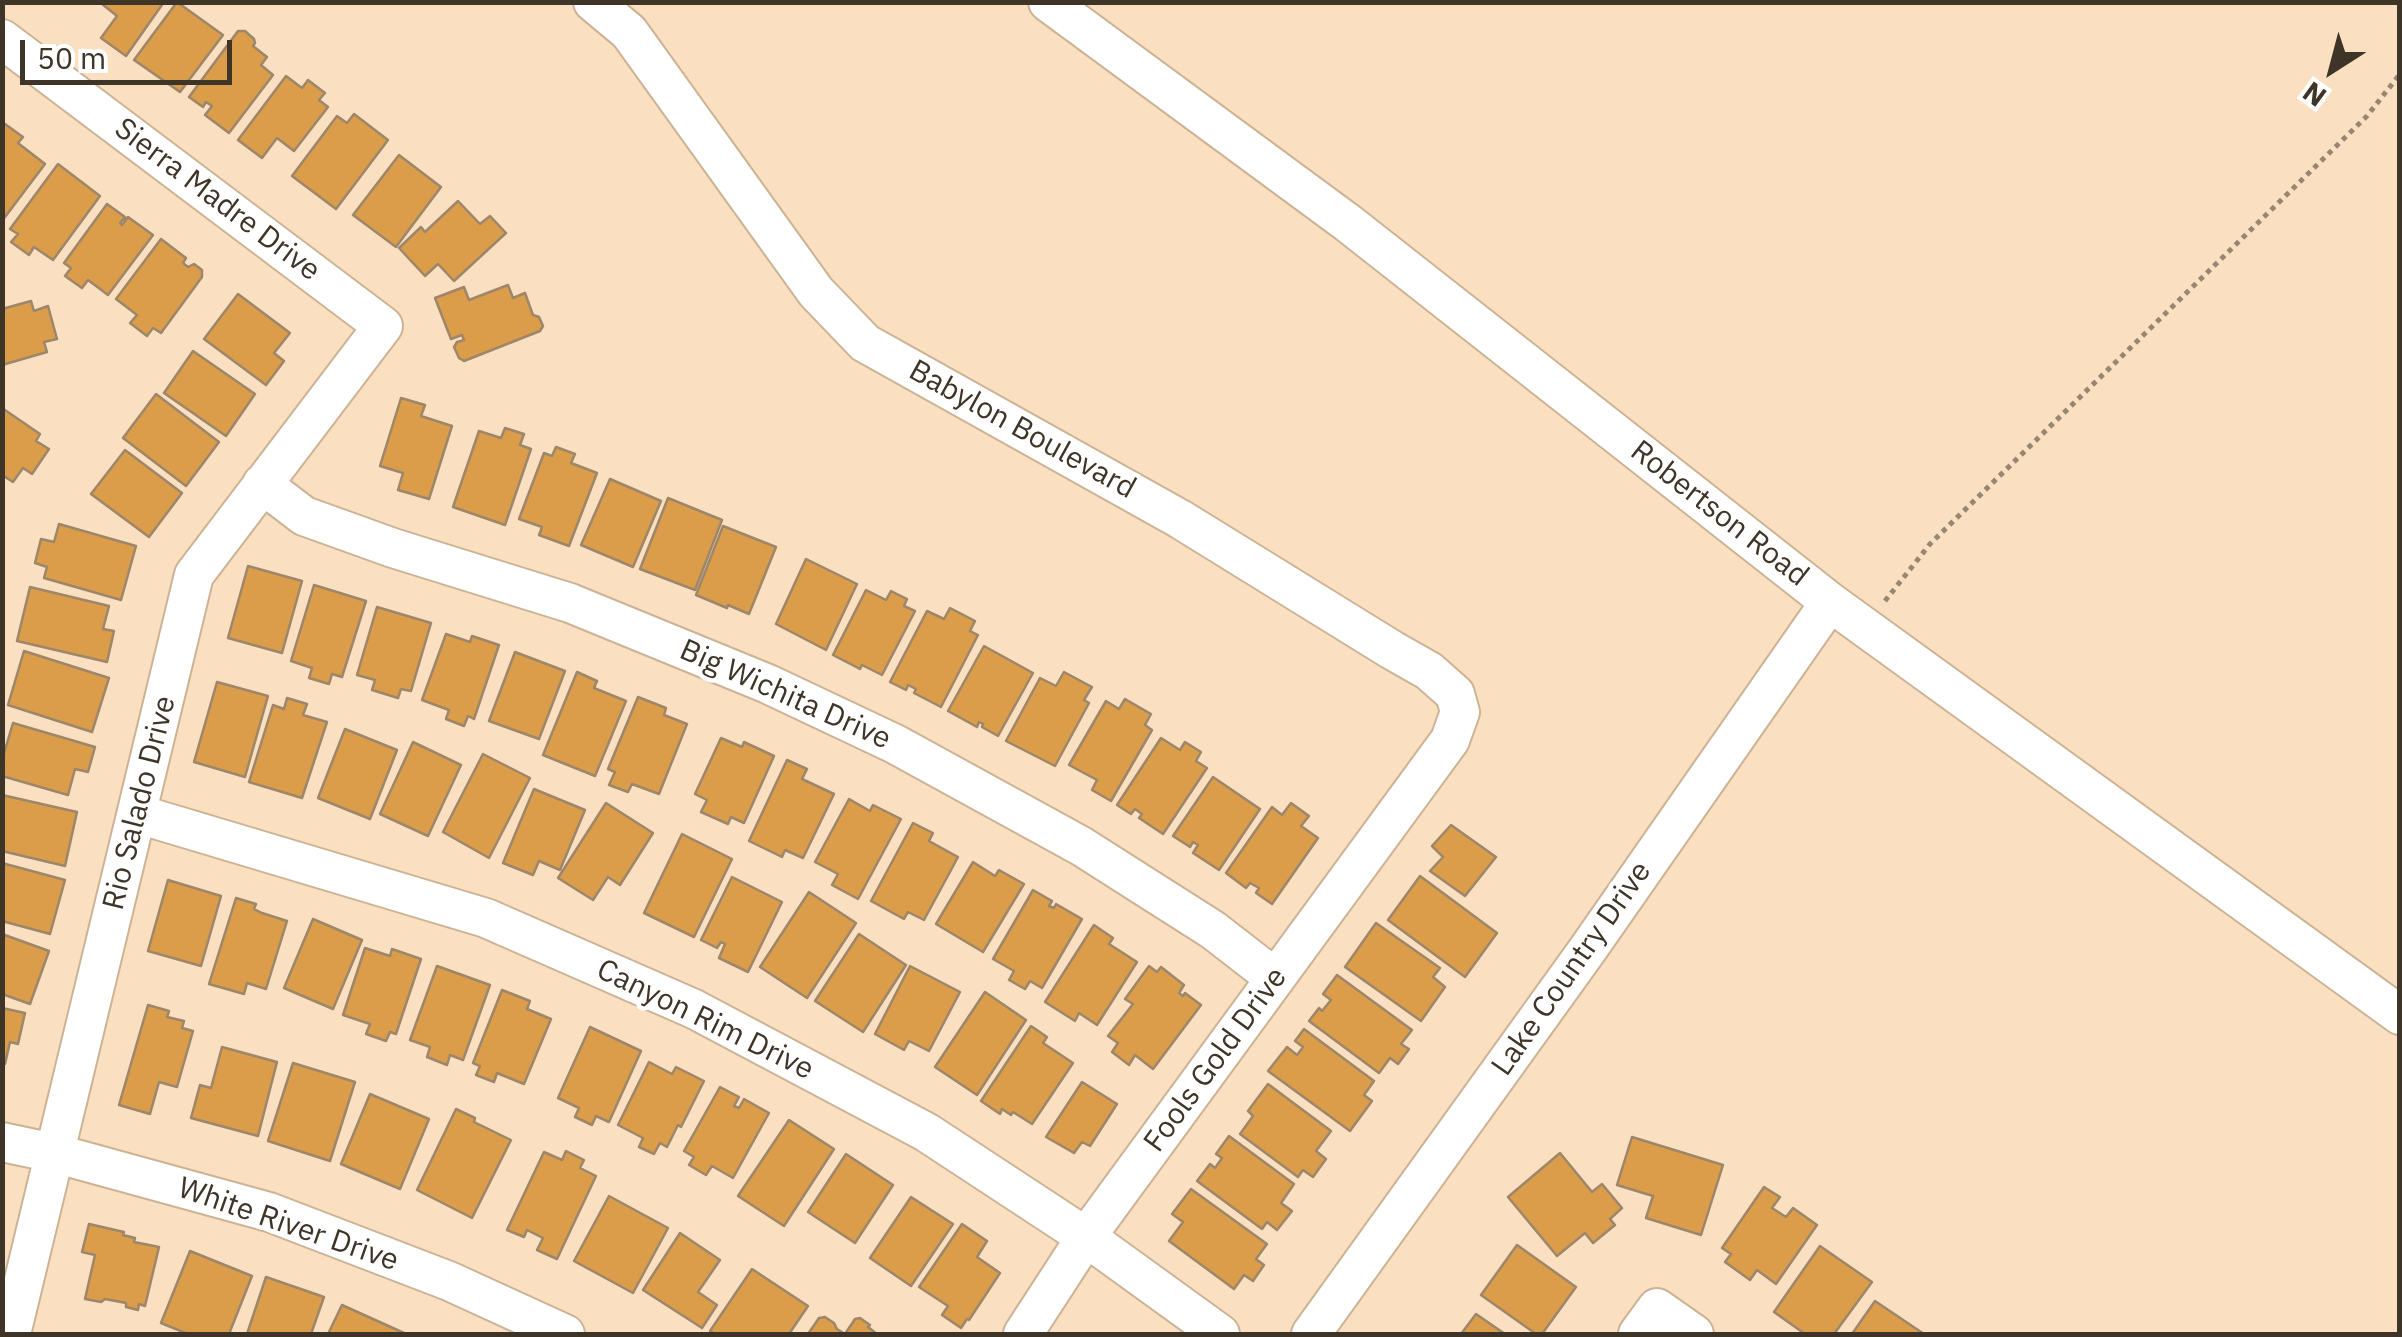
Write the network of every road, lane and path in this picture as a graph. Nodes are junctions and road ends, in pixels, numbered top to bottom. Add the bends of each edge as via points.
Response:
1 (593, 2) edge
2 (1048, 2) edge
3 (2, 39) edge
4 (2400, 74) edge
5 (384, 326) joint
6 (262, 484) junction
7 (1830, 602) junction
8 (1865, 627) junction
9 (1414, 789) joint
10 (138, 814) junction
11 (1275, 978) junction
12 (2400, 1014) edge
13 (2, 1142) edge
14 (54, 1153) junction
15 (1086, 1238) junction
16 (1648, 1321) edge
17 (11, 1334) edge
18 (565, 1334) edge
19 (1022, 1334) edge
20 (1220, 1334) edge
21 (1311, 1334) edge
22 (1694, 1334) edge

1 - 9 street, Babylon Boulevard via 629,32 816,292 865,343 1180,519 1429,671 1454,694 1460,712 1450,740
2 - 7 street, Robertson Road via 1348,223
3 - 5 street, Sierra Madre Drive
4 - 8 path via 2367,116 1930,544
5 - 6 street, Rio Salado Drive
6 - 10 street, Rio Salado Drive via 194,575
6 - 11 street, Big Wichita Drive via 304,516 570,603 895,744 1081,846
7 - 8 street, Robertson Road
7 - 21 street, Lake Country Drive
8 - 12 street, Robertson Road
9 - 11 street, Fools Gold Drive
10 - 14 street, Rio Salado Drive
10 - 15 street, Canyon Rim Drive via 486,918 694,1009 926,1132
11 - 15 street, Fools Gold Drive
13 - 14 street, White River Drive
14 - 17 street, Rio Salado Drive
14 - 18 street, White River Drive via 270,1212
15 - 19 street, Fools Gold Drive
15 - 20 street, Canyon Rim Drive
16 - 22 street

